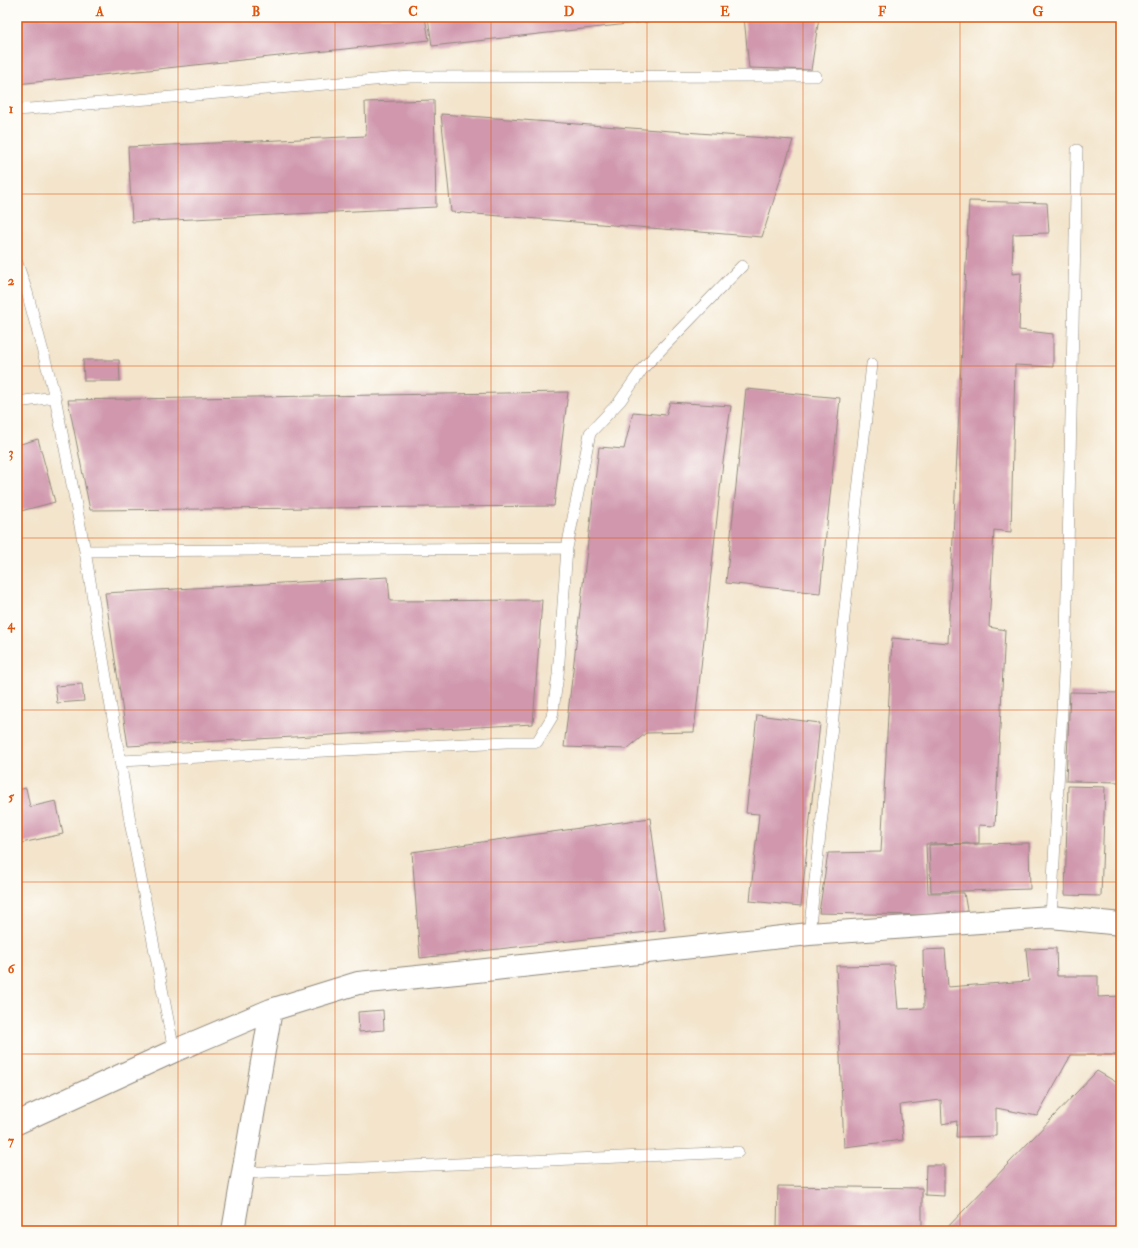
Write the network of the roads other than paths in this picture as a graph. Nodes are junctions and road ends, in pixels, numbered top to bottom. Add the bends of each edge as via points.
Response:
1 (816, 76) dead end
2 (17, 110) edge
3 (1077, 150) dead end
4 (17, 263) edge
5 (742, 266) dead end
6 (872, 364) dead end
7 (55, 397) junction
8 (17, 402) edge
9 (567, 548) junction
10 (85, 551) junction
11 (121, 761) junction
12 (1052, 917) junction
13 (1121, 924) edge
14 (809, 934) junction
15 (271, 1010) junction
16 (174, 1051) junction
17 (17, 1123) edge
18 (738, 1152) dead end
19 (244, 1173) junction
20 (233, 1231) edge

1 - 2 lane via 410,77
3 - 12 lane via 1066,636
4 - 7 lane
5 - 9 lane via 642,368 620,401 590,433
6 - 14 lane
7 - 8 lane
7 - 10 lane
9 - 10 lane
9 - 11 lane via 558,675 552,717 537,742
10 - 11 lane
11 - 16 lane via 131,827
12 - 13 street
12 - 14 street
14 - 15 street via 358,983
15 - 16 street
15 - 19 street
16 - 17 street
18 - 19 lane
19 - 20 street

